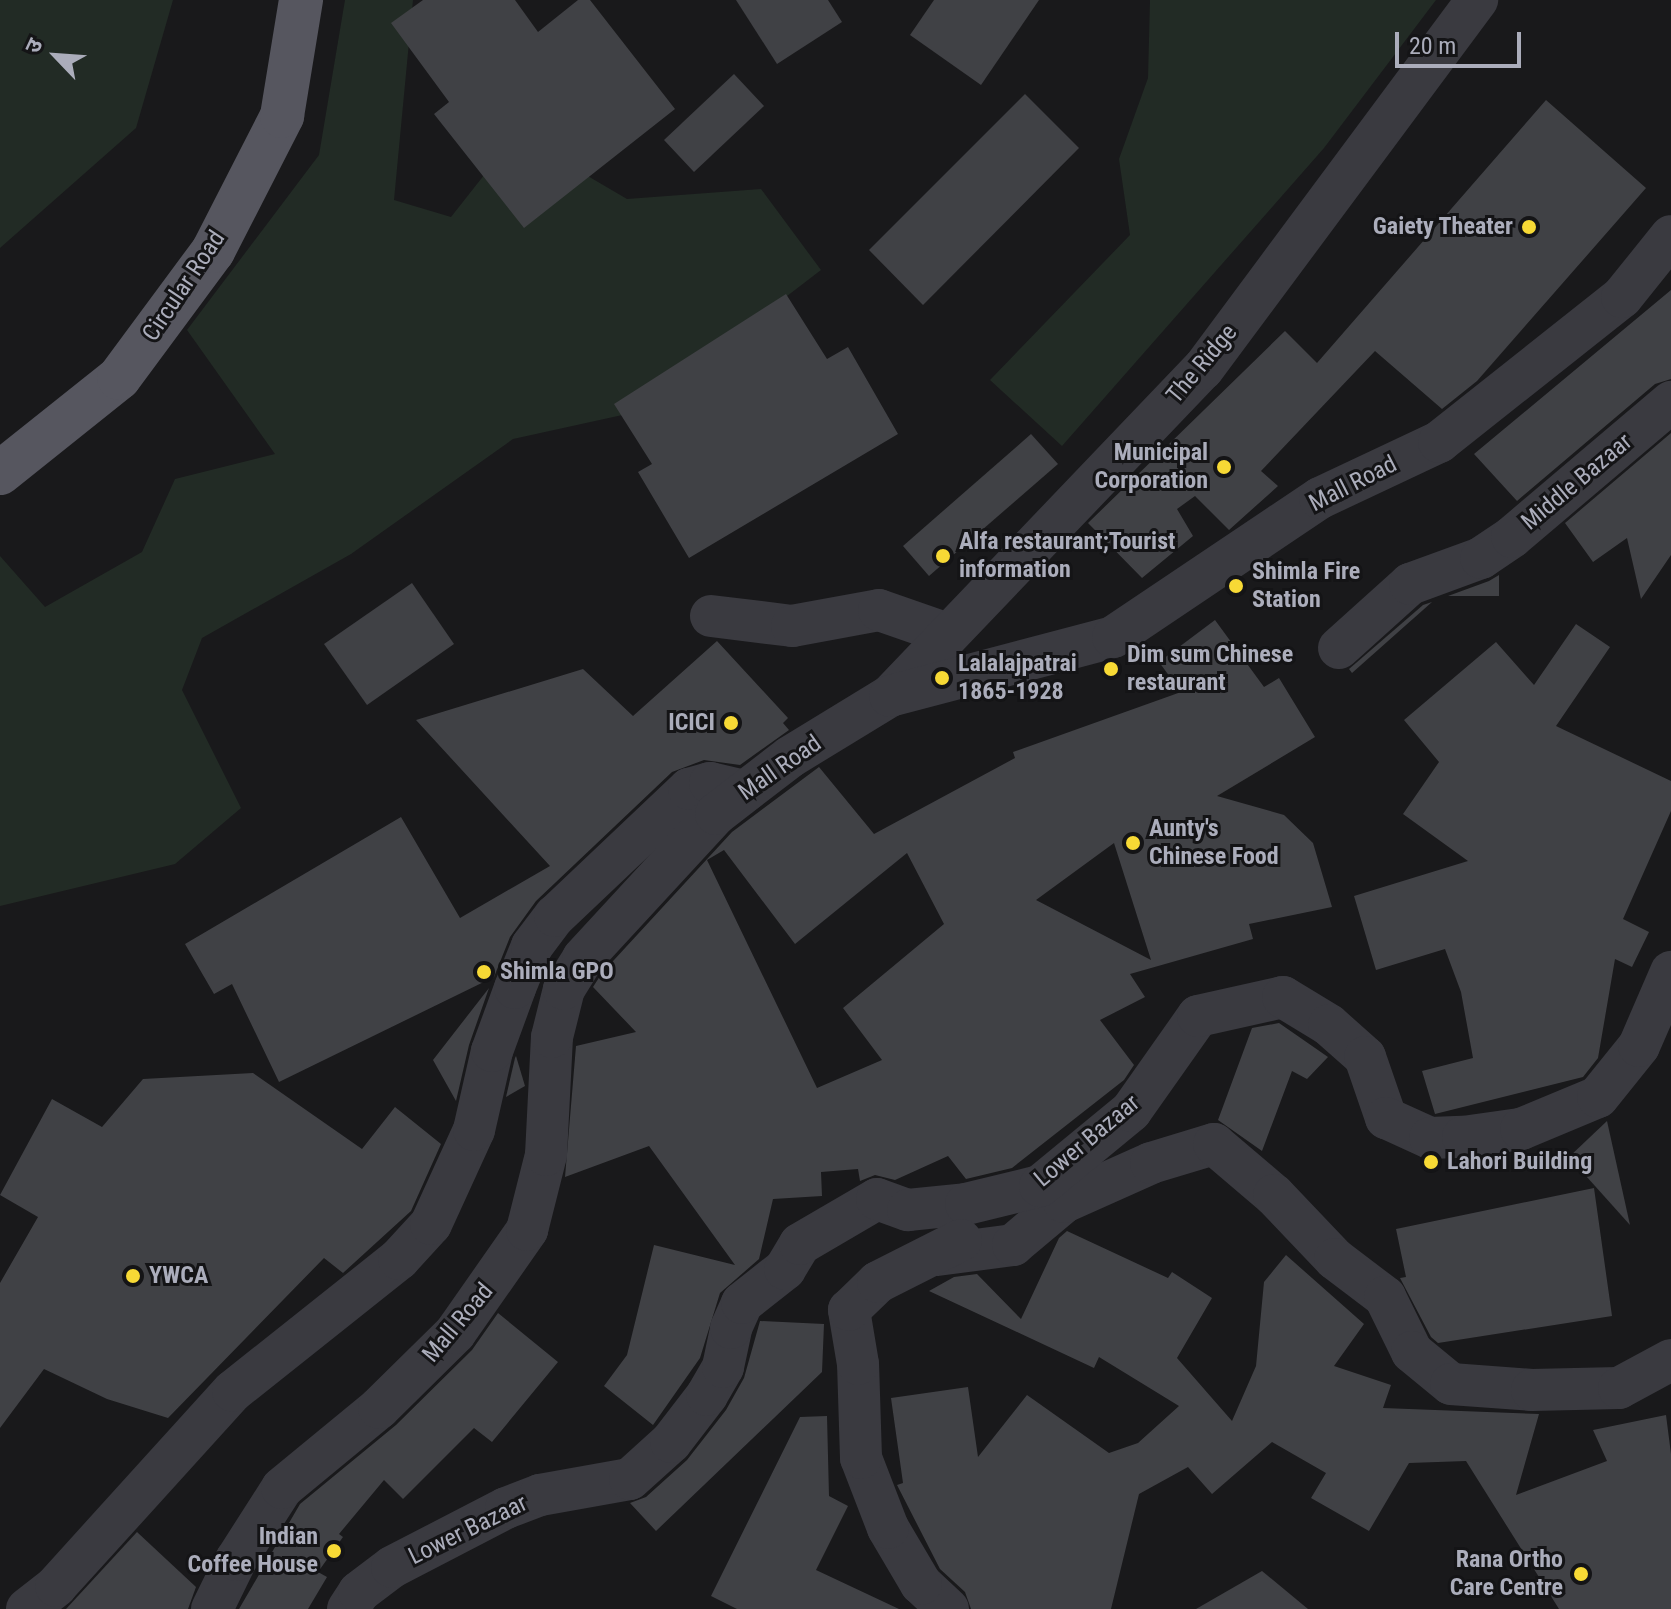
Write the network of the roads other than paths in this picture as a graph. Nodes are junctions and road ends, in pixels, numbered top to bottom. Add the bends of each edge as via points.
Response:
1 (301, 0) edge
2 (1477, 0) edge
3 (1671, 236) edge
4 (1671, 402) edge
5 (0, 473) edge
6 (711, 616) dead end
7 (948, 634) junction
8 (1339, 648) dead end
9 (890, 696) junction
10 (745, 791) junction
11 (1671, 972) edge
12 (1001, 1197) junction
13 (937, 1255) junction
14 (1671, 1360) edge
15 (27, 1609) edge
16 (212, 1609) edge
17 (348, 1609) edge
18 (948, 1609) edge

1 - 5 main road, Circular Road via 282,116 213,251 119,378
2 - 7 street, The Ridge via 1203,369
3 - 9 street, Mall Road via 1622,297 1439,442 1320,498 1113,637
4 - 8 street, Middle Bazaar via 1481,558 1410,584
6 - 7 street via 792,626 879,610
7 - 9 street, The Ridge
9 - 10 street, Mall Road
10 - 15 street via 710,783 689,789 555,916 532,946 515,988 492,1051 474,1130 431,1224 399,1259 233,1391 56,1586
10 - 16 street, Mall Road via 651,883 583,958 564,989 552,1037 546,1155 527,1230 486,1293 455,1333 379,1408 301,1467 282,1488
11 - 12 street, Lower Bazaar via 1639,1046 1598,1097 1521,1129 1463,1137 1430,1138 1386,1118 1365,1057 1329,1025 1283,997 1198,1016 1131,1111 1040,1186
12 - 13 street via 971,1234
12 - 17 street, Lower Bazaar via 908,1210 877,1199 841,1216 800,1244 785,1269 742,1303 723,1367 707,1395 671,1442 630,1479 540,1495 506,1508 392,1567 359,1592
13 - 14 street via 1013,1245 1064,1202 1151,1163 1214,1144 1274,1195 1335,1259 1385,1297 1412,1352 1451,1384 1532,1390 1619,1388
13 - 18 street via 878,1282 849,1310 858,1364 861,1458 888,1528 921,1584

